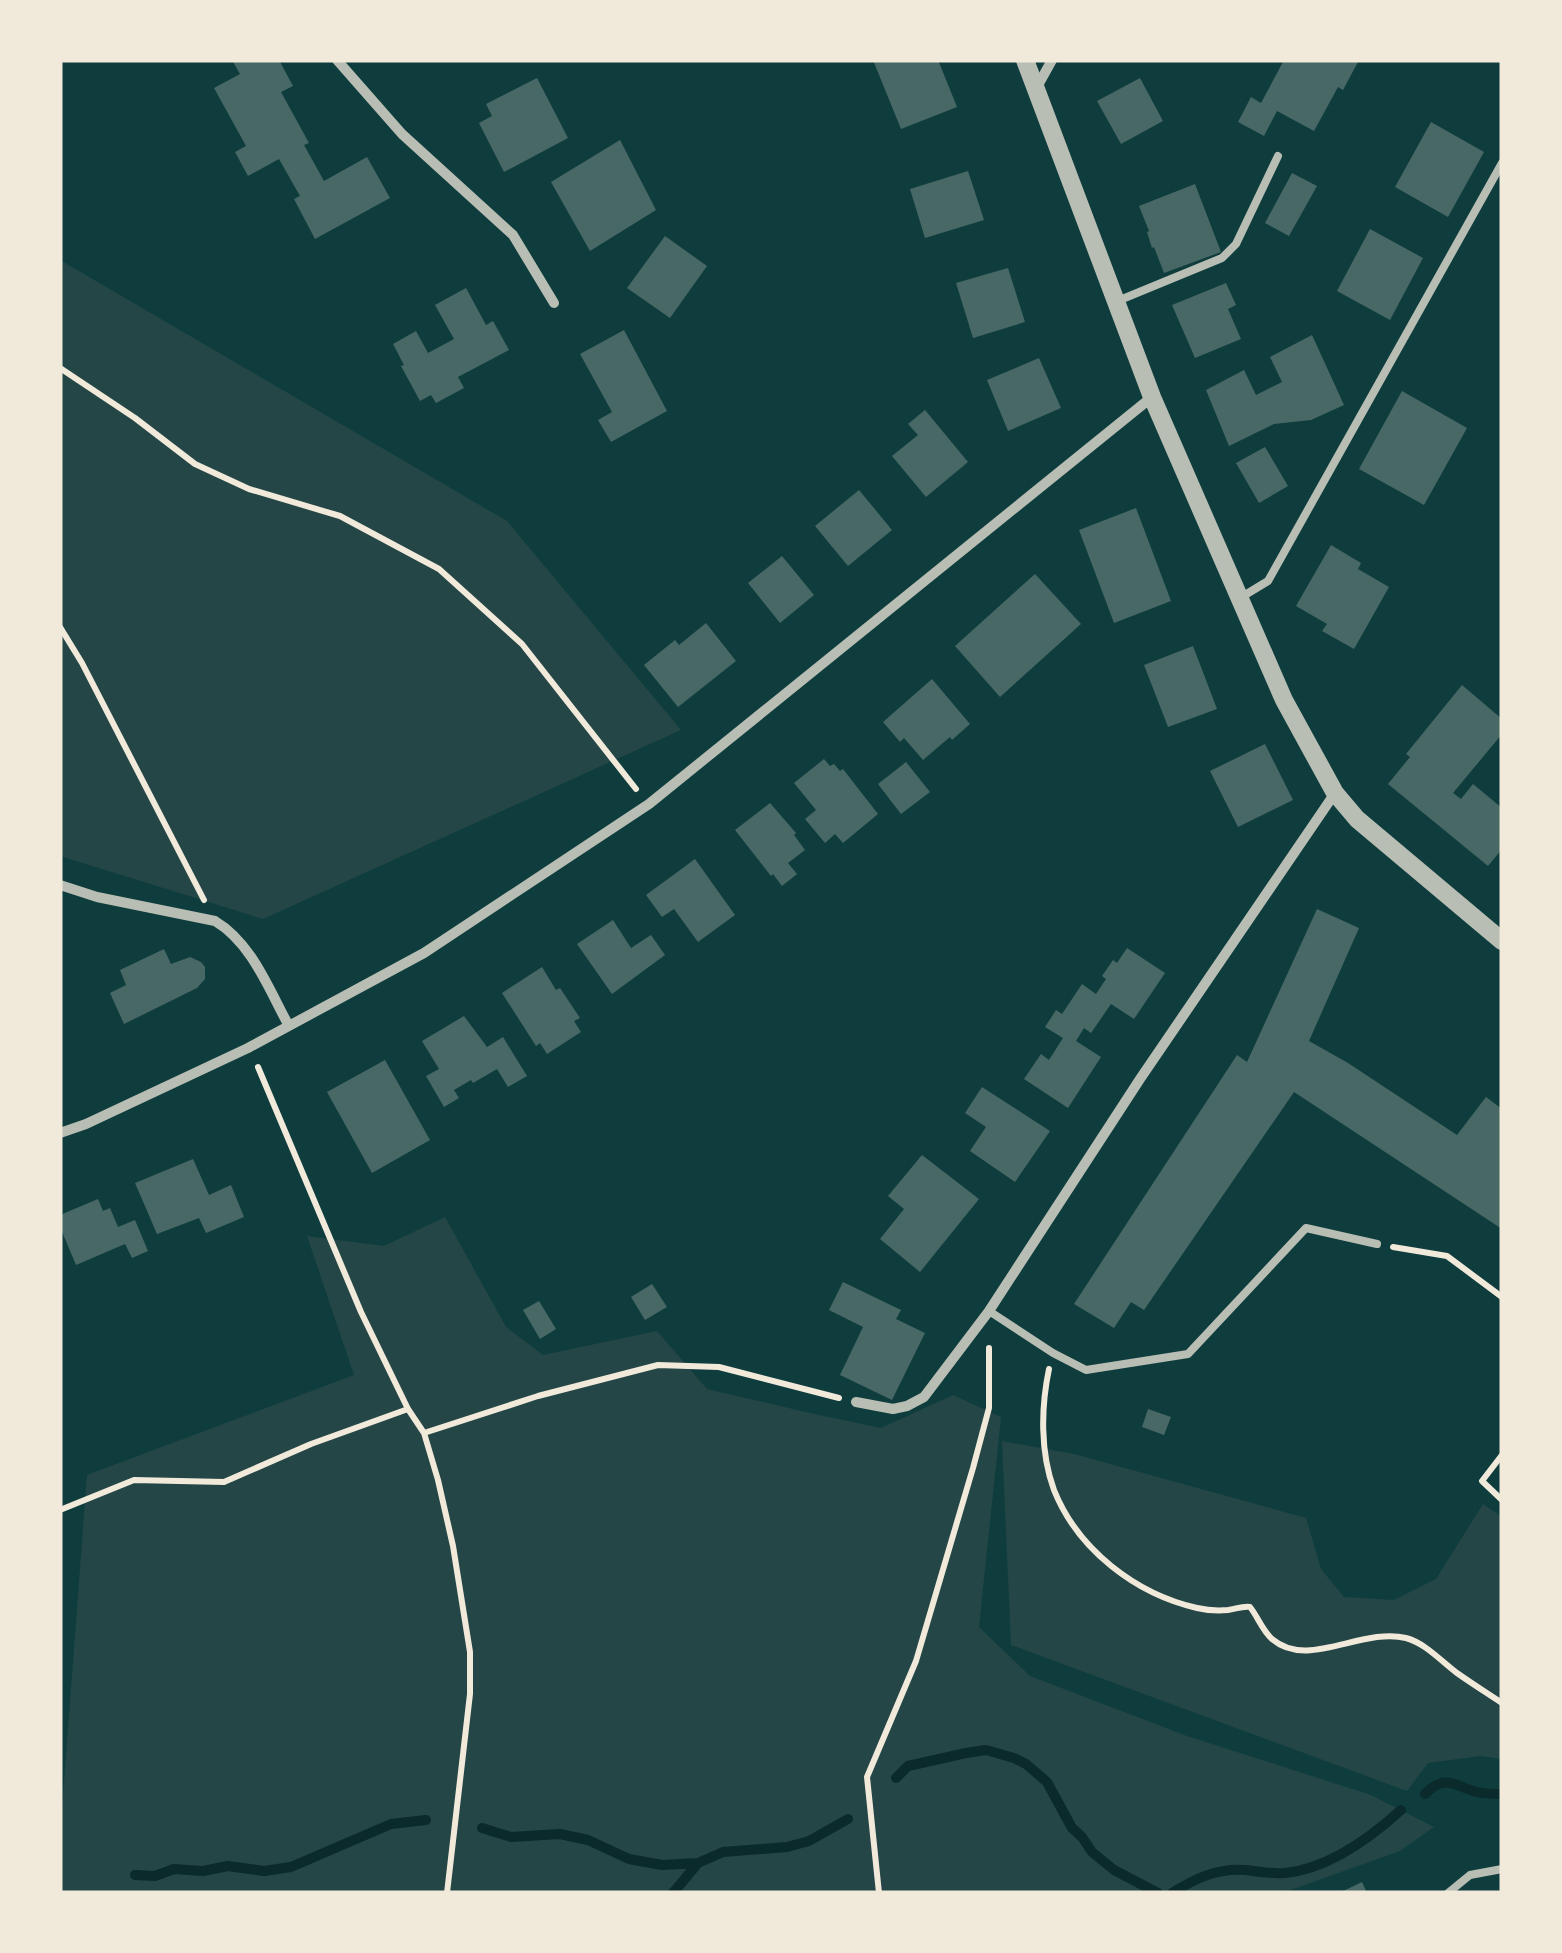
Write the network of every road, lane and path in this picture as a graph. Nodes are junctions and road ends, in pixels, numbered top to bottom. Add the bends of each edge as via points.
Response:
1 (337, 60) edge
2 (1025, 60) edge
3 (1052, 60) edge
4 (1036, 88) junction
5 (1278, 156) dead end
6 (1502, 163) edge
7 (1115, 302) junction
8 (554, 303) dead end
9 (60, 368) edge
10 (1152, 397) junction
11 (1240, 598) junction
12 (60, 626) edge
13 (1335, 793) junction
14 (649, 804) junction
15 (60, 885) edge
16 (215, 921) junction
17 (1502, 941) edge
18 (289, 1026) junction
19 (248, 1048) junction
20 (60, 1134) edge
21 (1378, 1244) dead end
22 (1388, 1246) dead end
23 (1502, 1297) edge
24 (988, 1312) junction
25 (1053, 1353) junction
26 (856, 1402) joint
27 (408, 1409) junction
28 (424, 1433) junction
29 (1502, 1454) edge
30 (1502, 1500) edge
31 (60, 1510) edge
32 (1502, 1702) edge
33 (1502, 1869) edge
34 (446, 1893) edge
35 (880, 1893) edge
36 (1448, 1893) edge

1 - 8 street via 402,134 513,234
2 - 4 street
3 - 4 street
4 - 7 street
5 - 7 lane via 1236,244 1222,258
6 - 11 lane via 1268,580
7 - 10 street
9 - 14 path via 196,464 249,489 340,516 439,569 522,644
10 - 11 street
10 - 14 street
11 - 13 street via 1284,700
12 - 16 path
13 - 17 street
13 - 24 street
14 - 18 street via 424,952
15 - 16 street
16 - 18 street via 244,946
18 - 19 street
19 - 20 street
19 - 27 path
21 - 25 lane via 1306,1228 1188,1354 1086,1370
22 - 23 path via 1447,1256
24 - 25 lane
24 - 26 street via 924,1397 892,1409
24 - 35 path via 990,1408 916,1660 867,1777
25 - 32 path via 1043,1423 1054,1488 1084,1539 1126,1578 1202,1609 1250,1607 1270,1638 1296,1649 1322,1650 1375,1636 1409,1638
26 - 28 path via 719,1368 658,1364
27 - 28 path
27 - 31 path via 224,1482 134,1480
28 - 34 path via 453,1546 470,1652
29 - 30 path via 1482,1480
33 - 36 lane via 1470,1876

